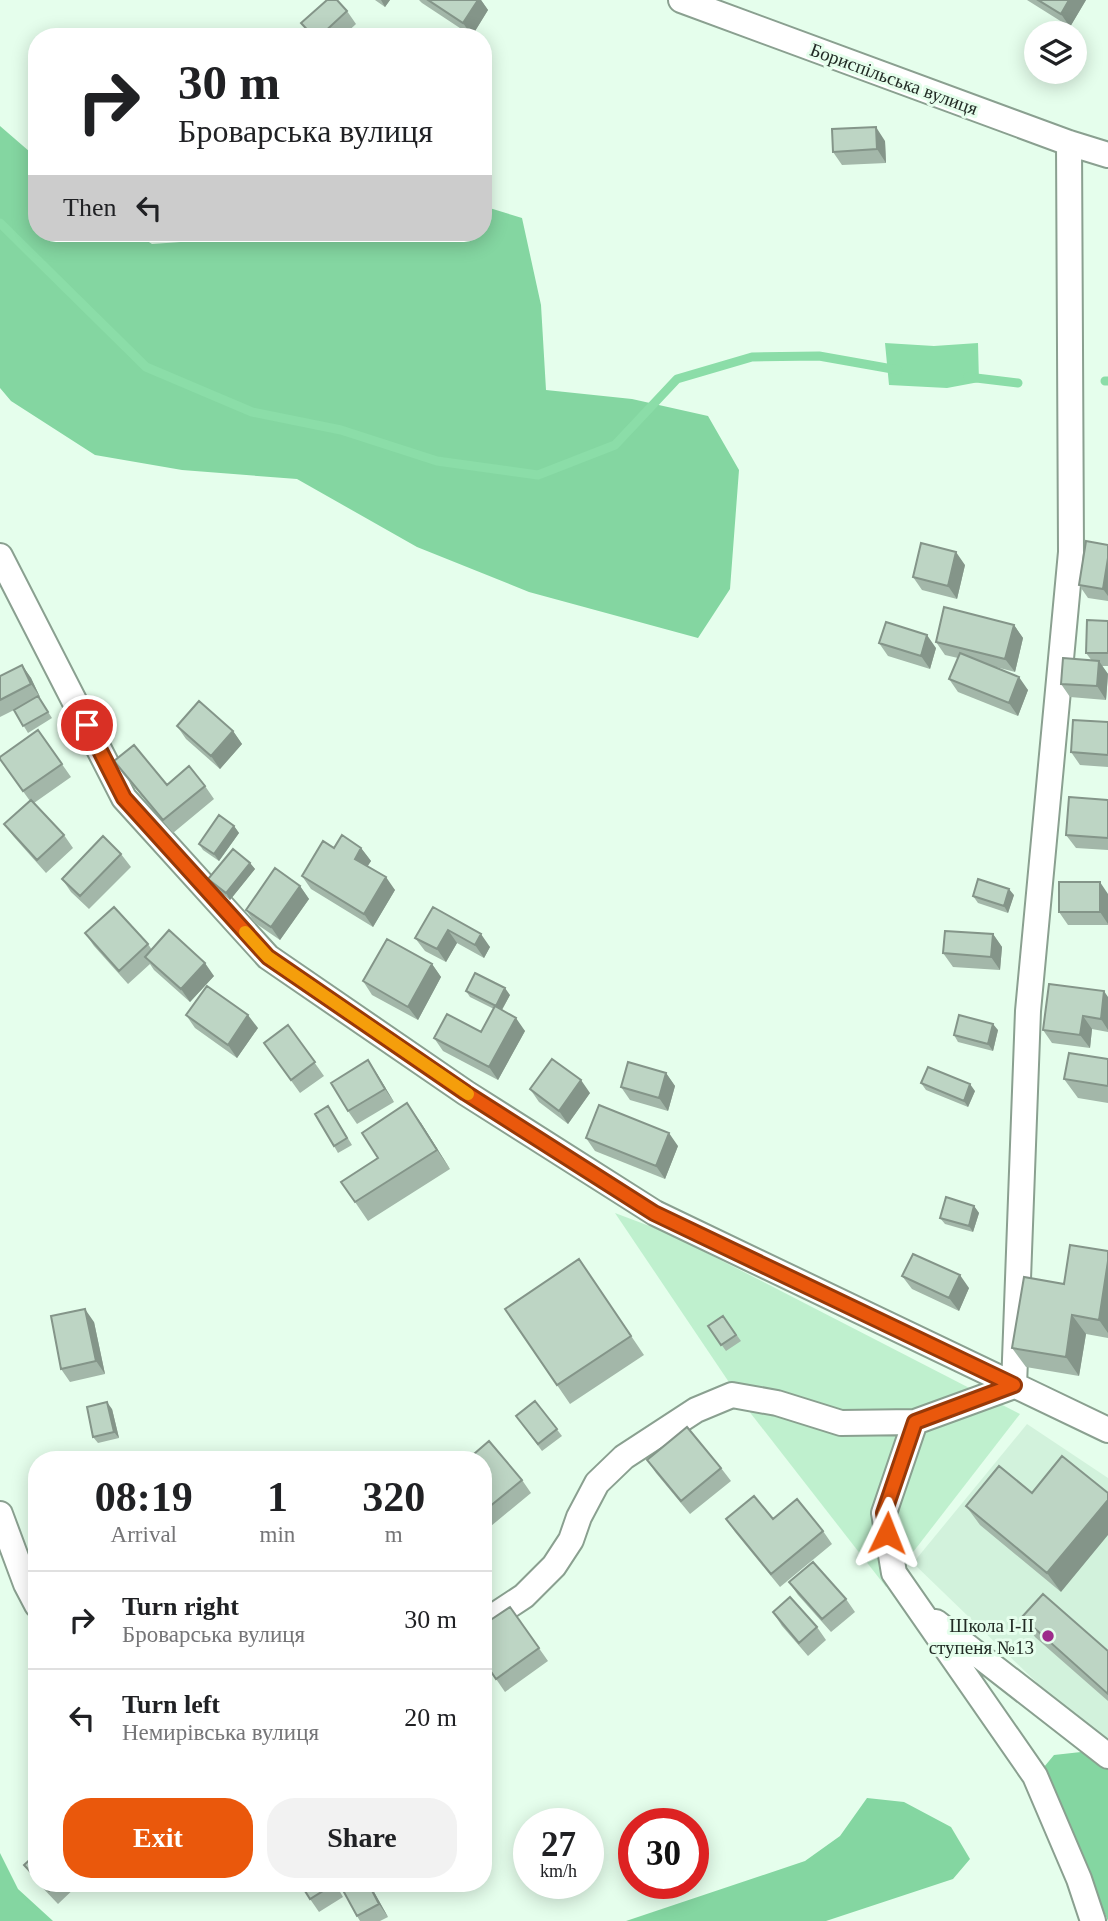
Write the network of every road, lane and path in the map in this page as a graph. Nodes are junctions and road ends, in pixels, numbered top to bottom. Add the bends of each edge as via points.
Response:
1 (681, 0) edge
2 (1069, 143) junction
3 (1108, 155) edge
4 (0, 556) edge
5 (1014, 1385) junction
6 (915, 1422) junction
7 (1108, 1430) edge
8 (0, 1514) edge
9 (28, 1588) edge
10 (916, 1607) junction
11 (492, 1617) edge
12 (1108, 1756) edge
13 (1093, 1921) edge

1 - 2 street, Бориспільська вулиця
2 - 3 street, Бориспільська вулиця
2 - 5 street via 1071,552 1028,1011
4 - 5 street via 124,798 268,957 466,1093 654,1213
5 - 6 street
5 - 7 street
6 - 10 street via 884,1513 894,1573
6 - 11 street via 841,1423 732,1395 696,1410 624,1457 597,1483 554,1566 524,1596
8 - 9 street
10 - 12 street
10 - 13 street via 1035,1776

